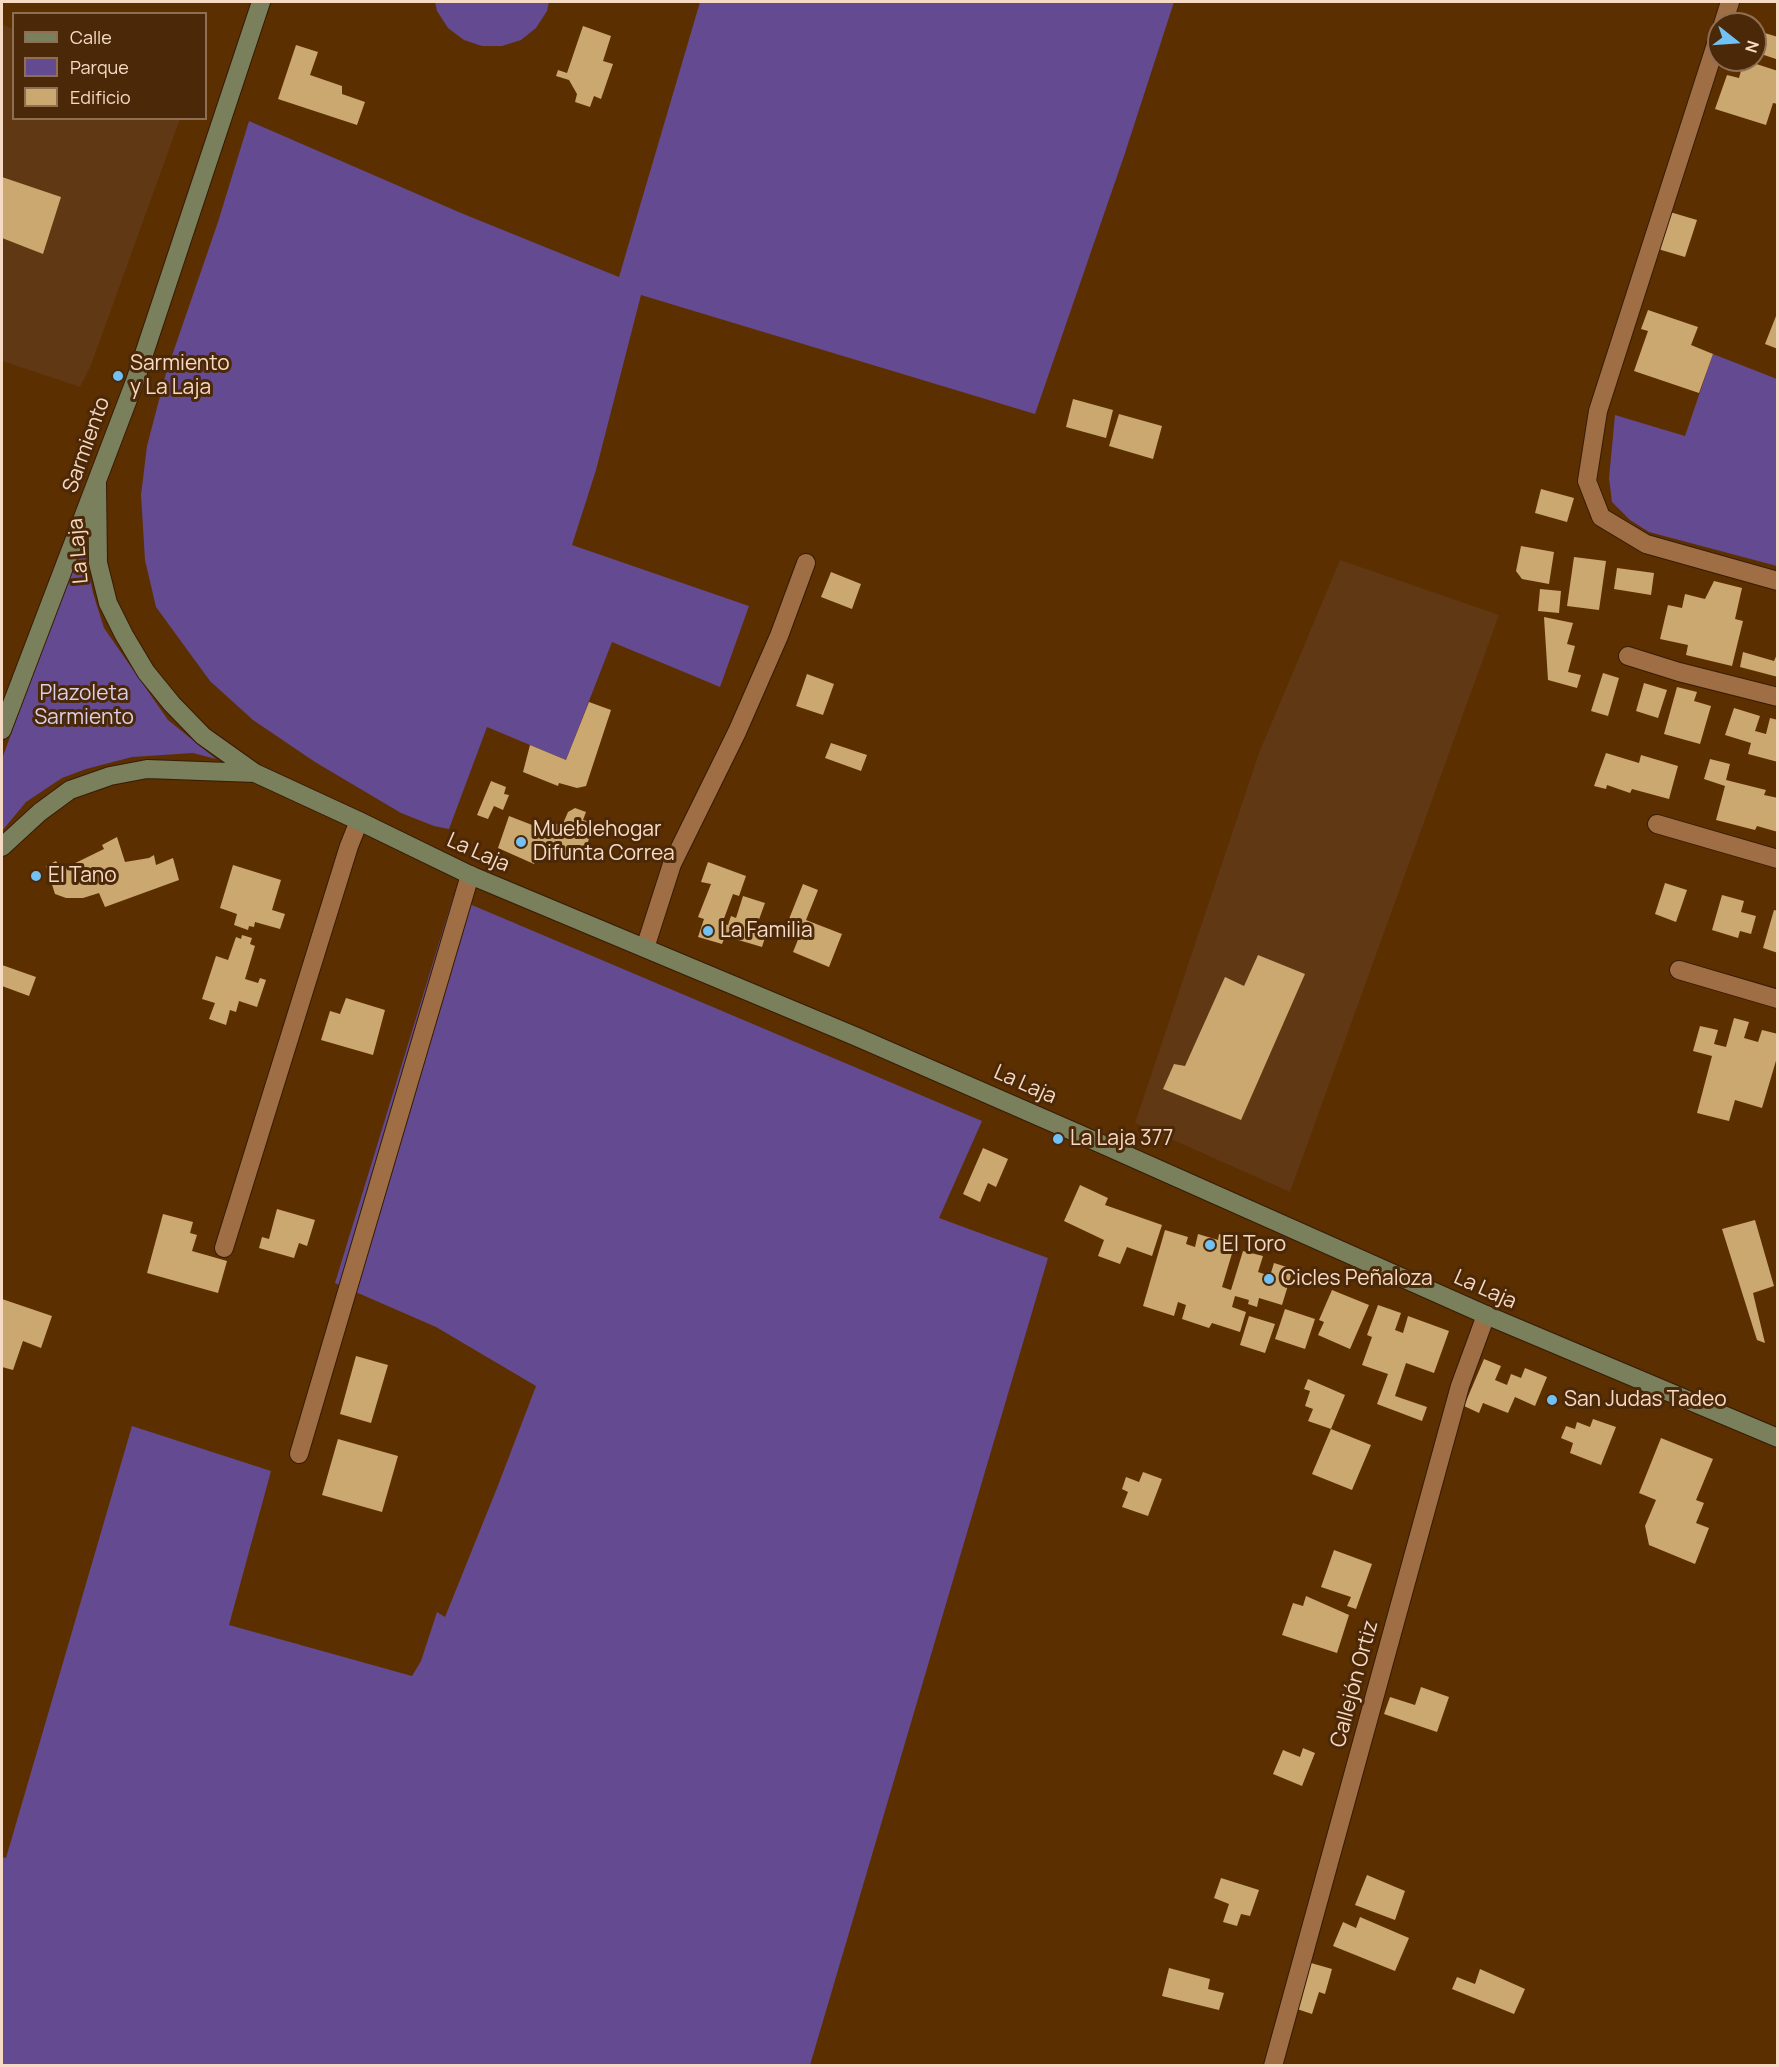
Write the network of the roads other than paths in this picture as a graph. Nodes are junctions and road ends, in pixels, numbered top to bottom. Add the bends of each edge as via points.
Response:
1 (261, 2) edge
2 (1707, 72) edge
3 (97, 483) junction
4 (806, 562) dead end
5 (1778, 581) edge
6 (1628, 657) dead end
7 (1778, 697) edge
8 (2, 730) edge
9 (255, 773) junction
10 (359, 820) junction
11 (1657, 824) dead end
12 (2, 848) edge
13 (1778, 859) edge
14 (470, 875) junction
15 (645, 948) junction
16 (1679, 970) dead end
17 (1778, 999) edge
18 (224, 1248) dead end
19 (1485, 1315) junction
20 (1778, 1438) edge
21 (299, 1454) dead end
22 (1273, 2066) edge

1 - 3 main road, Sarmiento via 135,381
2 - 5 street via 1598,411 1587,481 1602,517 1646,544
3 - 8 main road, Sarmiento
3 - 9 main road, La Laja via 98,562 108,603 124,635 146,672 172,704 203,736
4 - 15 street via 737,732 672,864
6 - 7 street
9 - 10 main road, La Laja
9 - 12 main road, La Laja via 147,770 110,776 70,790
10 - 14 main road, La Laja
10 - 18 street
11 - 13 street
14 - 15 main road, La Laja
14 - 21 street
15 - 19 main road, La Laja via 1080,1134
16 - 17 street
19 - 20 main road, La Laja
19 - 22 street, Callejón Ortiz via 1457,1397

